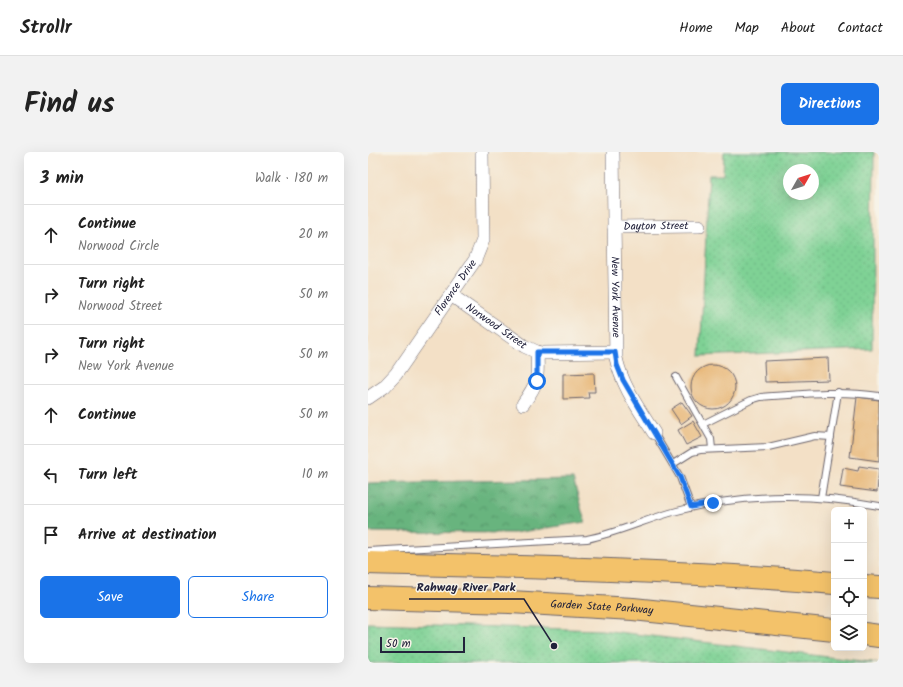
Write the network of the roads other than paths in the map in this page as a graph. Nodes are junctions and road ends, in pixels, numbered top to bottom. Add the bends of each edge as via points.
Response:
1 (482, 152) edge
2 (612, 152) edge
3 (699, 226) dead end
4 (614, 227) junction
5 (451, 296) junction
6 (537, 352) junction
7 (615, 352) junction
8 (676, 377) dead end
9 (838, 392) junction
10 (879, 396) edge
11 (368, 398) edge
12 (523, 404) dead end
13 (703, 424) junction
14 (654, 433) joint
15 (831, 437) junction
16 (712, 449) junction
17 (673, 464) junction
18 (821, 498) junction
19 (879, 506) edge
20 (691, 507) junction
21 (368, 551) edge
22 (368, 563) edge
23 (831, 583) edge
24 (867, 586) edge
25 (879, 587) edge
26 (368, 598) edge
27 (831, 630) edge
28 (867, 634) edge
29 (879, 636) edge

1 - 5 street, Florence Drive via 483,240 475,260
2 - 4 street, New York Avenue
3 - 4 street, Dayton Street
4 - 7 street, New York Avenue
5 - 6 street, Norwood Street via 524,346
5 - 11 street, Florence Drive via 396,374 384,387
6 - 7 street, Norwood Street
6 - 12 street via 537,381
7 - 14 street, New York Avenue via 623,380
8 - 13 lane
9 - 10 lane
9 - 13 lane via 756,398
9 - 15 lane
13 - 16 lane via 711,439
14 - 17 lane
15 - 16 lane via 815,436 768,446
15 - 18 lane
16 - 17 lane via 692,452
17 - 20 lane via 684,484
18 - 19 lane
18 - 20 lane via 742,499
20 - 21 lane via 587,539
22 - 23 highway via 648,571
24 - 25 highway
26 - 27 highway, Garden State Parkway via 633,609
28 - 29 highway

